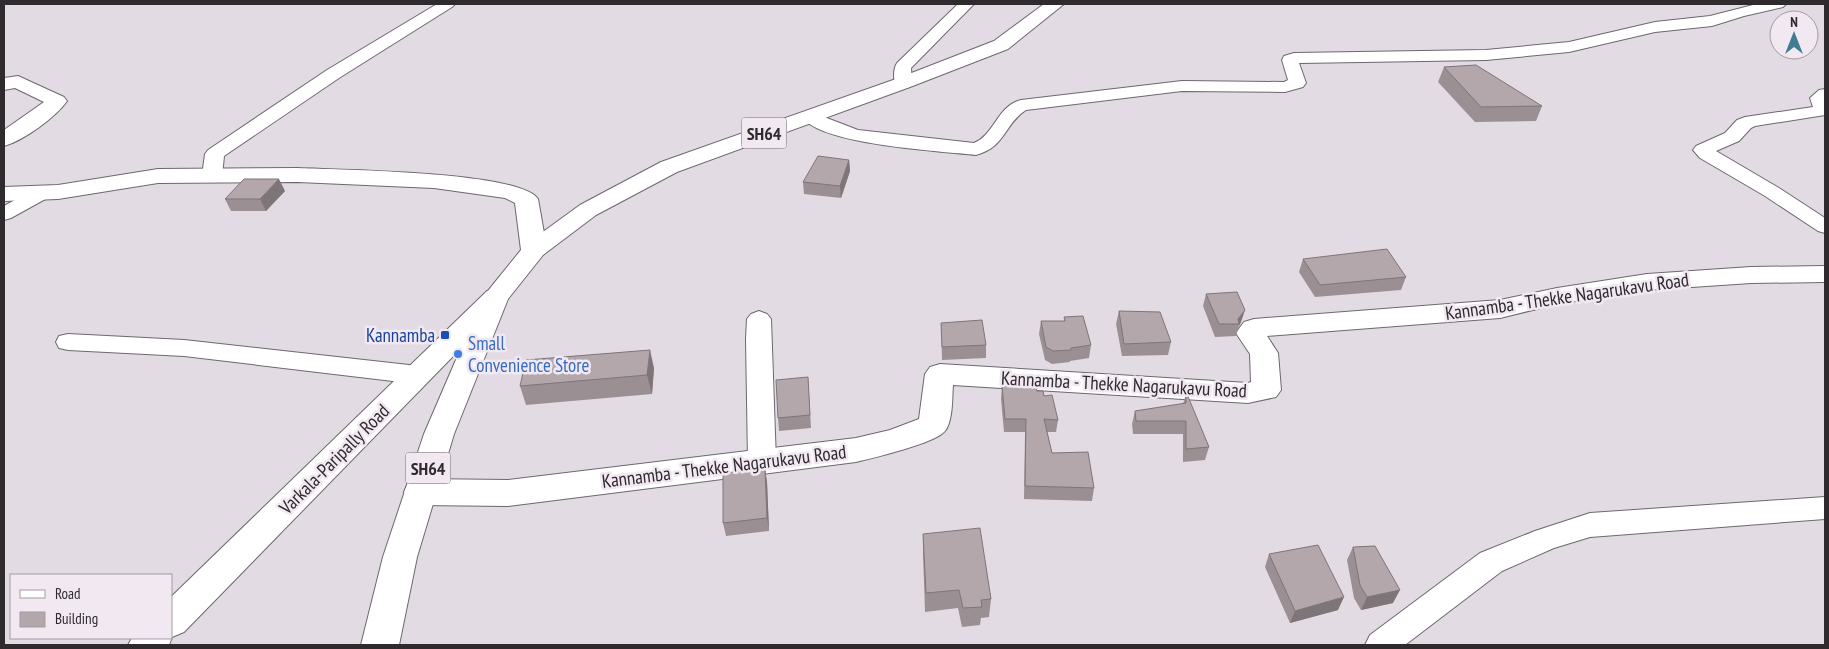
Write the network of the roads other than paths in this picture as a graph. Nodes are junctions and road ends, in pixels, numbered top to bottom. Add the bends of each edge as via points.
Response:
1 (447, 4) edge
2 (966, 4) edge
3 (1055, 4) edge
4 (1778, 4) edge
5 (4, 84) edge
6 (904, 84) junction
7 (1825, 94) edge
8 (811, 117) junction
9 (4, 138) edge
10 (212, 176) junction
11 (42, 193) junction
12 (4, 194) edge
13 (4, 214) edge
14 (1825, 227) edge
15 (534, 250) junction
16 (1825, 274) edge
17 (496, 297) junction
18 (759, 319) dead end
19 (68, 342) dead end
20 (418, 375) junction
21 (762, 462) junction
22 (420, 492) junction
23 (1825, 508) edge
24 (172, 620) edge
25 (380, 645) edge
26 (1381, 645) edge

1 - 10 street via 333,74 215,154
2 - 6 street via 903,67
3 - 6 main road, SH64 via 1001,45
4 - 8 street via 1712,21 1655,27 1569,47 1486,55 1294,58 1290,60 1297,83 1285,87 1182,86 1021,105 1011,110 989,144 976,149 854,135
5 - 9 main road via 18,82 57,101 43,114
6 - 8 main road, SH64
7 - 14 street via 1819,98 1820,111 1751,121 1732,137 1704,150
8 - 15 main road, SH64 via 669,167 588,210
10 - 11 main road via 158,176
10 - 15 main road via 298,175 434,180 510,192 526,199
11 - 12 main road
11 - 13 street
15 - 17 main road, SH64
16 - 21 main road, Kannamba - Thekke Nagarukavu Road via 1647,282 1500,309 1254,328 1250,333 1264,353 1266,390 1248,393 940,374 933,425 872,446
17 - 20 main road, Varkala-Paripally Road
17 - 22 main road, SH64 via 439,434
18 - 21 street
19 - 20 street via 184,348
20 - 24 main road, Varkala-Paripally Road
21 - 22 main road, Kannamba - Thekke Nagarukavu Road via 508,493
22 - 25 main road, SH64 via 400,557
23 - 26 street via 1590,525 1545,539 1491,562

